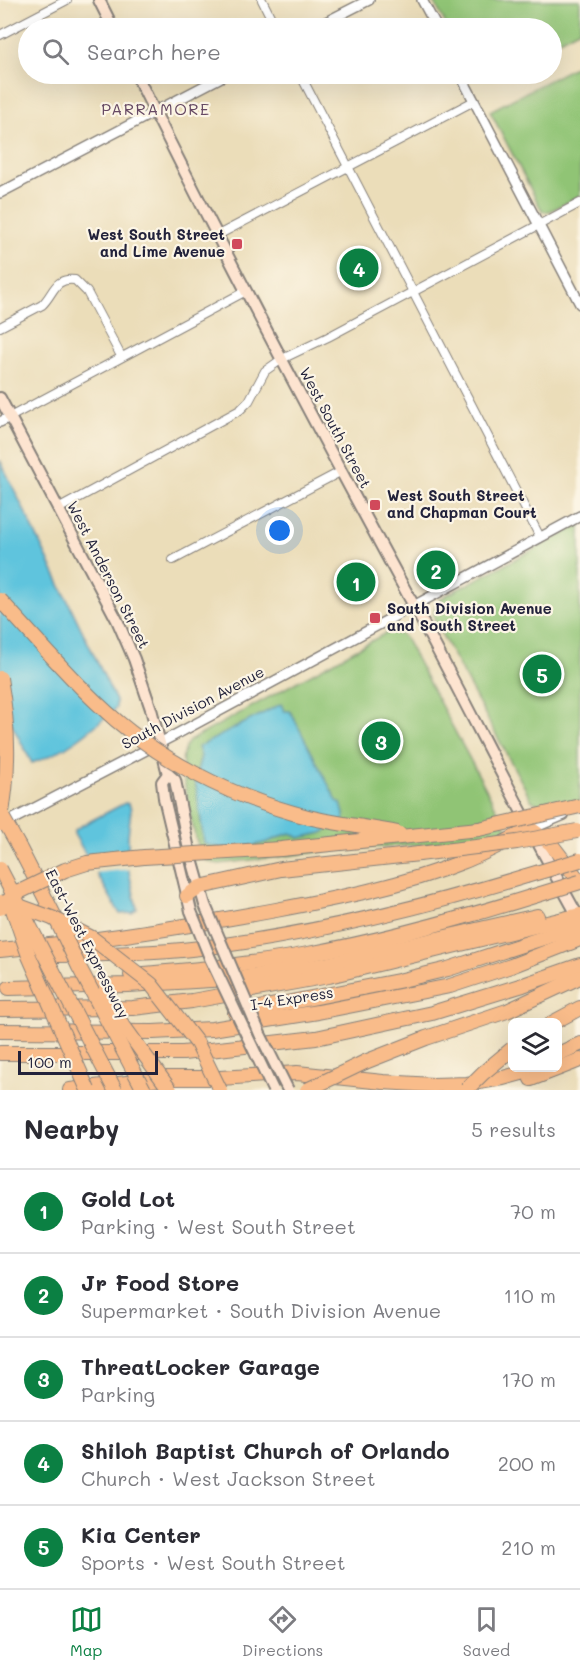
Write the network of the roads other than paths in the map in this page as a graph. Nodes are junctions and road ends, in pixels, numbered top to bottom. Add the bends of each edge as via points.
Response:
1 (67, 0) edge
2 (99, 0) edge
3 (262, 0) edge
4 (369, 0) edge
5 (422, 0) edge
6 (33, 18) edge
7 (108, 18) edge
8 (271, 18) edge
9 (334, 18) edge
10 (432, 18) edge
11 (18, 26) edge
12 (0, 35) edge
13 (141, 84) edge
14 (208, 84) edge
15 (305, 84) edge
16 (465, 84) edge
17 (474, 101) junction
18 (154, 112) junction
19 (349, 167) junction
20 (0, 193) edge
21 (580, 203) edge
22 (539, 225) junction
23 (218, 235) junction
24 (246, 291) junction
25 (415, 292) junction
26 (580, 304) edge
27 (0, 327) edge
28 (121, 356) junction
29 (282, 359) junction
30 (0, 398) edge
31 (5, 419) edge
32 (340, 472) junction
33 (58, 509) junction
34 (580, 516) edge
35 (540, 537) junction
36 (173, 560) dead end
37 (0, 600) edge
38 (414, 607) junction
39 (0, 678) edge
40 (159, 743) junction
41 (168, 774) junction
42 (580, 807) edge
43 (0, 813) edge
44 (0, 825) edge
45 (531, 829) junction
46 (578, 831) edge
47 (414, 836) junction
48 (580, 860) edge
49 (0, 869) edge
50 (0, 873) edge
51 (580, 882) edge
52 (200, 887) junction
53 (187, 896) junction
54 (0, 902) edge
55 (0, 908) edge
56 (578, 917) edge
57 (580, 939) edge
58 (0, 950) edge
59 (0, 956) edge
60 (580, 965) edge
61 (79, 967) junction
62 (573, 976) edge
63 (4, 988) edge
64 (580, 1008) edge
65 (0, 1009) edge
66 (250, 1010) junction
67 (235, 1013) junction
68 (561, 1018) edge
69 (0, 1030) edge
70 (580, 1044) edge
71 (562, 1052) edge
72 (0, 1053) edge
73 (508, 1053) edge
74 (580, 1053) edge
75 (562, 1060) edge
76 (580, 1060) edge
77 (508, 1071) edge
78 (523, 1072) edge
79 (439, 1088) edge
80 (70, 1090) edge
81 (88, 1090) edge
82 (115, 1090) edge
83 (144, 1090) edge
84 (170, 1090) edge
85 (220, 1090) edge
86 (273, 1090) edge
87 (288, 1090) edge
88 (307, 1090) edge
89 (466, 1090) edge
90 (485, 1090) edge

1 - 6 street
2 - 7 main road
3 - 8 street
4 - 9 street
5 - 10 street
11 - 12 street
13 - 18 main road, West South Street
14 - 18 street
15 - 19 street
16 - 17 street
17 - 19 street
17 - 22 street
18 - 20 street
18 - 23 main road, West South Street
19 - 23 street
19 - 25 street
21 - 22 street
22 - 25 street
22 - 26 street
23 - 24 main road, West South Street
24 - 28 street
24 - 29 main road, West South Street
25 - 29 street
25 - 35 street
27 - 28 street via 42,304 62,280 75,280 87,292
28 - 31 street
29 - 32 main road, West South Street
29 - 33 street via 266,371 240,410
30 - 31 main road, West Anderson Street
31 - 33 main road, West Anderson Street
32 - 36 street
32 - 38 main road, West South Street
33 - 40 main road, West Anderson Street via 134,659
34 - 35 street
35 - 38 street
37 - 47 highway, bridge via 97,704 174,762 274,807
38 - 40 street, South Division Avenue
38 - 45 main road, West South Street
39 - 44 highway, bridge via 8,747
40 - 41 main road, West Anderson Street
40 - 44 street, South Division Avenue
41 - 52 main road, West Anderson Street via 175,780
41 - 53 main road, West Anderson Street via 162,782 164,798
42 - 45 street
42 - 47 highway, bridge via 479,829
43 - 61 highway, East-West Expressway, bridge
45 - 51 highway via 551,844
45 - 56 main road, West South Street
45 - 58 highway via 460,863 368,892 146,934
46 - 52 highway, bridge via 518,842 281,869
47 - 55 highway, bridge via 87,863 44,880
48 - 59 highway, bridge via 448,900 296,933 185,950
49 - 82 highway, bridge
50 - 81 highway, bridge via 29,956
51 - 63 highway, bridge via 453,920 309,954
52 - 53 highway
52 - 66 main road, West Anderson Street, bridge
53 - 67 main road, West Anderson Street, bridge
54 - 85 highway, bridge via 51,918 92,938 151,984 198,1043
56 - 63 highway via 244,978
56 - 65 highway via 329,976 192,1001 133,1008
56 - 66 highway via 448,969
57 - 69 highway, I-4 Express via 450,986 212,1029
60 - 62 highway
61 - 83 highway, East-West Expressway, bridge
61 - 84 highway, bridge
62 - 72 highway via 316,1038 183,1053
62 - 88 highway, bridge via 507,1011 365,1062
64 - 68 highway
66 - 67 highway, bridge
66 - 87 main road, West Anderson Street, bridge
67 - 86 main road, West Anderson Street, bridge
70 - 71 highway
73 - 89 highway, bridge
74 - 75 highway
76 - 90 highway via 531,1079
77 - 79 highway via 448,1079
78 - 79 highway
79 - 80 highway via 297,1073 167,1078

